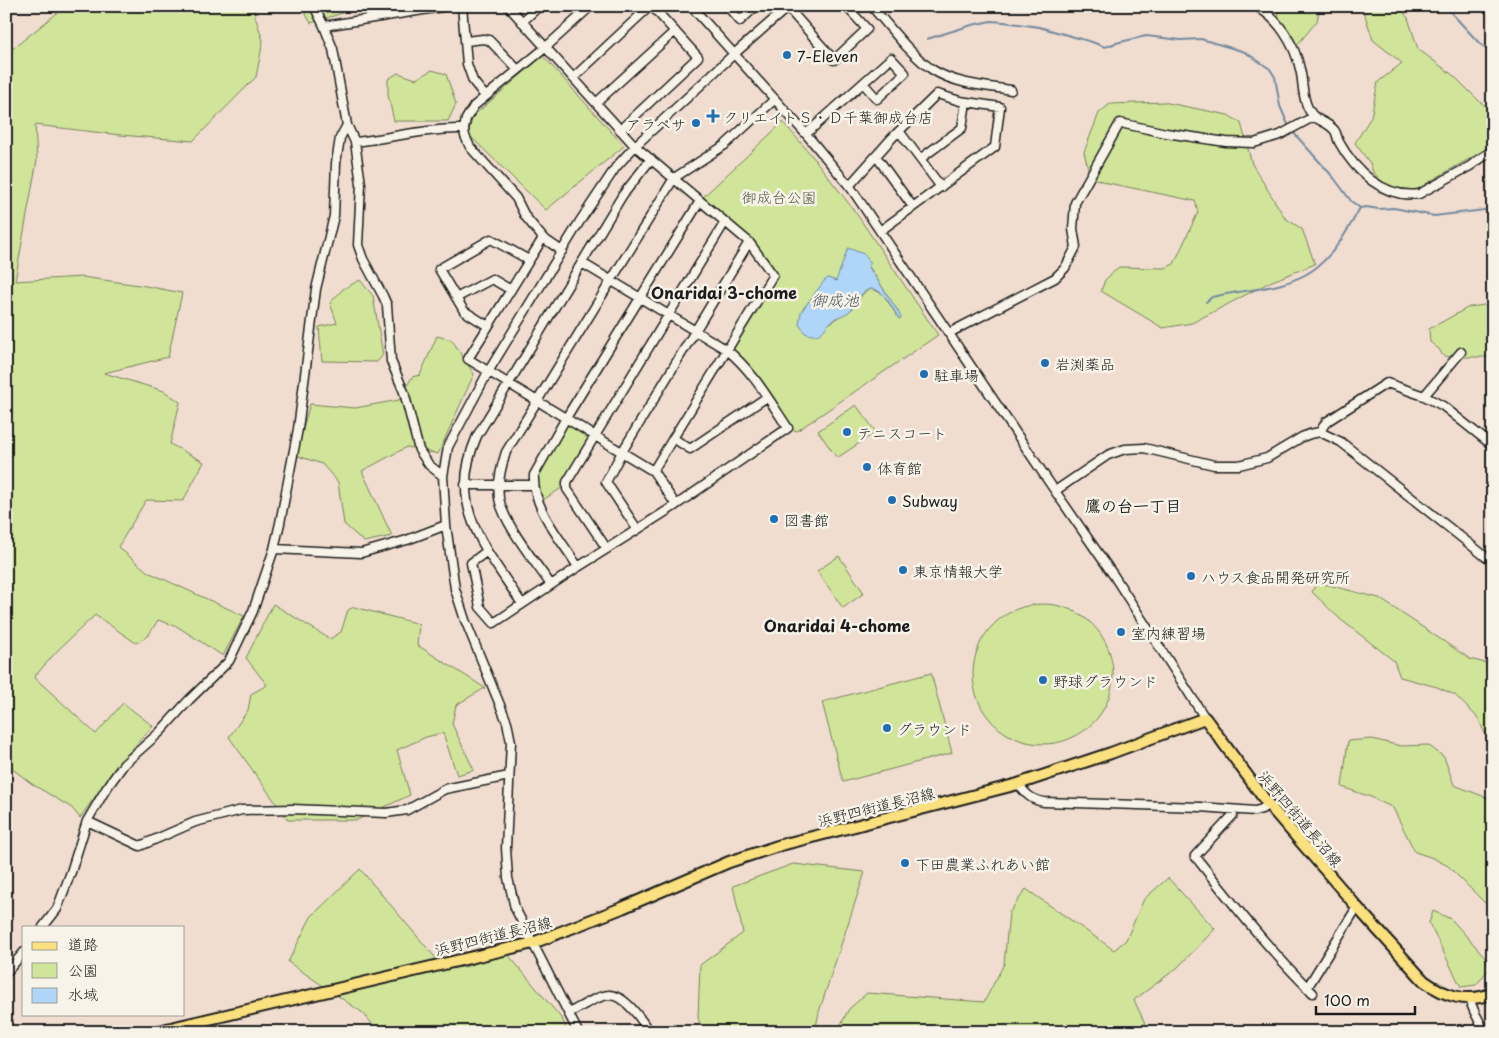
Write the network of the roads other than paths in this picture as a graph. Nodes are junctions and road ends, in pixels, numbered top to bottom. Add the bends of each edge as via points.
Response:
1 (314, 6) edge
2 (448, 6) edge
3 (462, 6) edge
4 (508, 6) edge
5 (539, 6) edge
6 (591, 6) edge
7 (651, 6) edge
8 (691, 6) edge
9 (727, 6) edge
10 (756, 6) edge
11 (846, 6) edge
12 (871, 6) edge
13 (1255, 6) edge
14 (788, 7) edge
15 (522, 22) junction
16 (324, 26) junction
17 (675, 31) junction
18 (466, 41) junction
19 (545, 48) junction
20 (734, 54) junction
21 (518, 70) junction
22 (573, 78) junction
23 (862, 83) junction
24 (1011, 90) dead end
25 (485, 96) junction
26 (775, 99) junction
27 (966, 102) junction
28 (596, 103) junction
29 (1313, 117) junction
30 (347, 125) junction
31 (464, 129) junction
32 (620, 130) junction
33 (899, 131) junction
34 (806, 134) junction
35 (354, 142) junction
36 (635, 146) junction
37 (1493, 150) edge
38 (876, 156) junction
39 (920, 159) junction
40 (651, 160) junction
41 (674, 178) junction
42 (850, 186) junction
43 (940, 187) junction
44 (700, 201) junction
45 (913, 207) junction
46 (725, 222) junction
47 (880, 231) junction
48 (543, 238) junction
49 (750, 242) junction
50 (562, 251) junction
51 (529, 260) junction
52 (582, 262) junction
53 (611, 280) junction
54 (511, 290) junction
55 (456, 298) junction
56 (640, 298) junction
57 (668, 315) junction
58 (488, 326) junction
59 (695, 331) junction
60 (949, 333) junction
61 (727, 350) junction
62 (1460, 352) dead end
63 (488, 372) junction
64 (508, 384) junction
65 (1424, 396) junction
66 (767, 397) junction
67 (537, 401) junction
68 (566, 418) junction
69 (1320, 432) junction
70 (596, 436) junction
71 (673, 438) junction
72 (1493, 446) edge
73 (622, 452) junction
74 (653, 471) junction
75 (443, 476) junction
76 (499, 484) junction
77 (465, 485) junction
78 (533, 485) junction
79 (1055, 491) junction
80 (676, 505) junction
81 (446, 525) junction
82 (637, 530) junction
83 (274, 549) junction
84 (607, 549) junction
85 (487, 551) junction
86 (1486, 557) dead end
87 (578, 566) junction
88 (551, 584) junction
89 (522, 604) junction
90 (1205, 718) junction
91 (509, 776) junction
92 (1018, 784) junction
93 (1268, 804) junction
94 (1233, 810) junction
95 (87, 821) junction
96 (1357, 906) junction
97 (44, 926) edge
98 (533, 943) junction
99 (22, 954) edge
100 (6, 973) edge
101 (1493, 994) edge
102 (1469, 999) junction
103 (569, 1013) junction
104 (154, 1032) edge
105 (578, 1032) edge
106 (649, 1032) edge
107 (1485, 1032) edge

1 - 16 street
2 - 16 street
3 - 18 street
4 - 15 street
5 - 15 street
6 - 19 street
7 - 17 street
7 - 22 street
8 - 20 street
9 - 10 street via 740,21
11 - 14 street via 867,29 834,60
12 - 24 street via 932,70 955,79
13 - 29 street via 1272,17 1294,49 1306,103
14 - 20 street
15 - 19 street
16 - 30 street via 332,49
17 - 28 street
17 - 32 street via 698,57
18 - 21 street via 489,40
18 - 25 street via 470,73
19 - 21 street
19 - 22 street
20 - 26 street
20 - 36 street
21 - 25 street
22 - 28 street
23 - 23 street via 877,99 905,72 890,58
23 - 34 street
25 - 31 street via 469,112
26 - 34 street
26 - 41 street via 725,145
27 - 33 street via 937,94
27 - 39 street via 962,128
27 - 43 street via 1000,108 995,147
28 - 32 street
29 - 37 street via 1335,132 1370,181 1394,193 1411,195 1427,191
29 - 60 street via 1280,135 1254,143 1226,142 1120,123 1075,202 1073,229 1076,247 1065,268 1055,278
30 - 35 street
30 - 83 street via 340,138 334,216 316,289 298,429
31 - 35 street via 428,130
31 - 48 street via 470,147 516,198 525,216
32 - 36 street
33 - 38 street
33 - 39 street
34 - 42 street
35 - 75 street via 361,184 358,245 387,305 391,362 404,392 419,450 429,465
36 - 40 street
36 - 50 street via 598,192
38 - 42 street
38 - 45 street
39 - 43 street
40 - 41 street
40 - 52 street via 622,196
41 - 44 street
41 - 53 street
42 - 47 street
43 - 45 street
44 - 46 street
44 - 56 street
45 - 47 street
46 - 49 street
46 - 57 street
47 - 60 street
48 - 50 street
48 - 51 street
49 - 59 street
49 - 61 street via 773,275
50 - 63 street
51 - 54 street
51 - 55 street via 491,239 439,269
52 - 53 street
52 - 64 street
53 - 56 street
53 - 67 street
54 - 55 street via 492,279
54 - 58 street
55 - 58 street via 464,311
56 - 57 street
56 - 68 street
57 - 59 street
57 - 70 street
58 - 63 street via 468,359
59 - 61 street
59 - 73 street
60 - 79 street
61 - 66 street via 740,361
61 - 71 street
62 - 65 street
63 - 64 street
63 - 75 street via 453,435
64 - 67 street
64 - 77 street via 470,452
65 - 69 street via 1387,383 1326,422
65 - 72 street
66 - 71 street via 690,449
66 - 80 street via 788,428
67 - 68 street
67 - 76 street via 506,452
68 - 70 street
68 - 78 street via 537,467
69 - 79 street via 1302,437 1266,458 1239,466 1214,465 1144,448 1125,449 1108,455
69 - 86 street via 1341,442
70 - 73 street
70 - 84 street via 566,486
71 - 74 street
73 - 74 street
73 - 82 street via 606,482
74 - 80 street
75 - 81 street
76 - 77 street
76 - 78 street
76 - 88 street via 499,499 507,519
77 - 85 street via 468,511
78 - 87 street via 539,505
79 - 90 street
80 - 82 street
81 - 83 street via 361,553
81 - 91 street via 455,589 507,722 511,742
82 - 84 street
83 - 95 street via 253,611 229,661 124,764
84 - 87 street
85 - 89 street
85 - 89 street via 471,563 480,607 494,623
87 - 88 street
88 - 89 street
90 - 92 main road, 浜野四街道長沼線
90 - 93 main road, 浜野四街道長沼線
91 - 95 street via 445,789 407,810 386,813 242,810 195,822 140,846
91 - 98 street via 508,878 515,908
92 - 94 street via 1028,797 1044,802
92 - 98 main road, 浜野四街道長沼線 via 782,845 729,862
93 - 94 street via 1255,811
93 - 96 main road, 浜野四街道長沼線
94 - 96 street via 1233,815 1195,856 1240,913 1310,991
95 - 97 street via 57,909
96 - 102 main road, 浜野四街道長沼線 via 1424,980 1446,994
98 - 103 street
98 - 104 main road, 浜野四街道長沼線
99 - 100 street
101 - 102 main road, 浜野四街道長沼線
102 - 107 street
103 - 105 street
103 - 106 street via 602,997 615,996 633,1009

